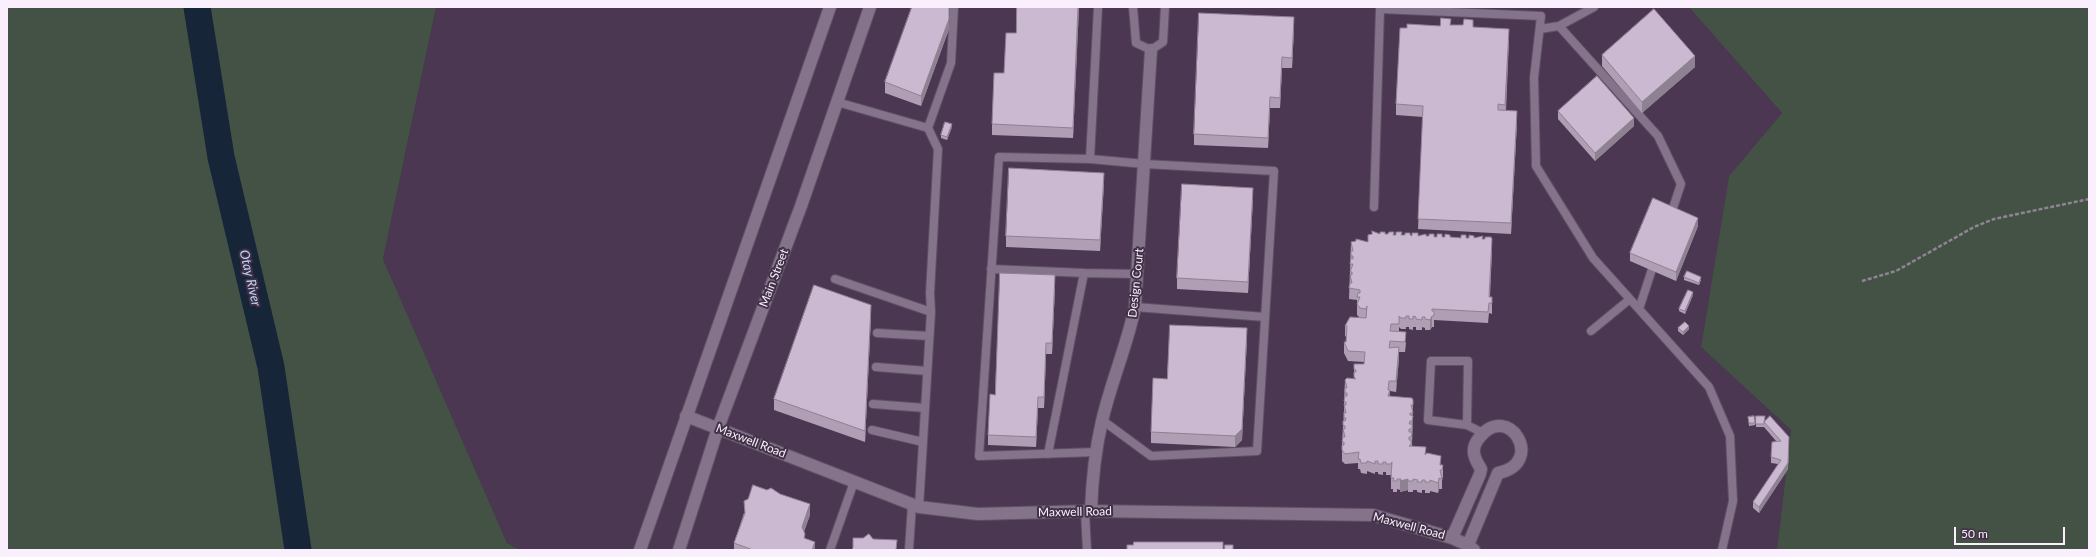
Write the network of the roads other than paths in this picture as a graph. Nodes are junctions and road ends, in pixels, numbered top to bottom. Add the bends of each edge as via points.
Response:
1 (830, 7) edge
2 (870, 7) edge
3 (954, 7) edge
4 (1098, 7) edge
5 (1133, 7) edge
6 (1165, 7) edge
7 (1594, 7) edge
8 (1380, 8) edge
9 (1431, 9) edge
10 (1558, 26) junction
11 (1540, 29) junction
12 (1151, 50) junction
13 (837, 102) junction
14 (928, 128) junction
15 (1090, 159) junction
16 (1145, 164) junction
17 (1374, 207) dead end
18 (1666, 228) edge
19 (1659, 250) edge
20 (991, 269) junction
21 (1084, 272) junction
22 (1138, 274) junction
23 (835, 279) dead end
24 (1630, 299) junction
25 (1135, 307) junction
26 (1639, 309) junction
27 (931, 312) junction
28 (1266, 317) junction
29 (1591, 331) dead end
30 (877, 333) dead end
31 (929, 336) junction
32 (876, 367) dead end
33 (927, 371) junction
34 (873, 404) dead end
35 (925, 408) junction
36 (686, 416) junction
37 (1102, 420) junction
38 (1467, 425) junction
39 (718, 428) junction
40 (872, 430) dead end
41 (1483, 433) junction
42 (923, 442) junction
43 (1096, 452) junction
44 (1048, 454) junction
45 (854, 482) junction
46 (915, 506) junction
47 (1088, 512) junction
48 (1452, 538) junction
49 (1471, 547) edge
50 (640, 550) edge
51 (679, 550) edge
52 (830, 550) edge
53 (909, 550) edge
54 (1087, 550) edge
55 (1722, 550) edge

1 - 36 street
2 - 13 street, Main Street
3 - 14 lane via 951,63
4 - 15 lane
5 - 12 lane via 1136,43
6 - 12 lane via 1163,42
7 - 10 lane
8 - 9 lane
8 - 17 lane
9 - 11 lane via 1541,16
10 - 11 lane
10 - 18 lane via 1658,136 1681,184
11 - 24 lane via 1534,78 1536,166 1593,258
12 - 16 street, Design Court
13 - 14 lane
13 - 39 street, Main Street
14 - 27 lane via 938,149
15 - 16 lane
15 - 20 lane via 999,157
16 - 22 street, Design Court
16 - 28 lane via 1274,171
19 - 26 lane
20 - 21 lane
20 - 44 lane via 979,456
21 - 22 lane
21 - 44 lane
22 - 25 street, Design Court
23 - 27 lane
24 - 26 lane
24 - 29 lane
25 - 28 lane
25 - 37 street, Design Court via 1130,334
26 - 55 lane via 1709,387 1730,436 1733,501
27 - 31 lane
28 - 37 lane via 1257,450 1151,456
30 - 31 lane
31 - 33 lane
32 - 33 lane
33 - 35 lane
34 - 35 lane
35 - 42 lane
36 - 39 street, Maxwell Road
36 - 50 street
37 - 43 street, Design Court
38 - 38 lane via 1428,420 1431,361 1468,361
38 - 41 lane
39 - 45 street, Maxwell Road
39 - 51 street, Main Street
40 - 42 lane
41 - 48 street via 1473,452 1474,459 1481,469 1480,474
41 - 49 street via 1498,426 1508,428 1518,437 1522,451 1517,464 1505,472 1498,473
42 - 46 lane
43 - 44 lane
43 - 47 street, Design Court
45 - 46 street, Maxwell Road
45 - 52 lane
46 - 47 street, Maxwell Road via 978,514
46 - 53 lane
47 - 48 street, Maxwell Road via 1373,515
47 - 54 lane
48 - 49 street, Maxwell Road

